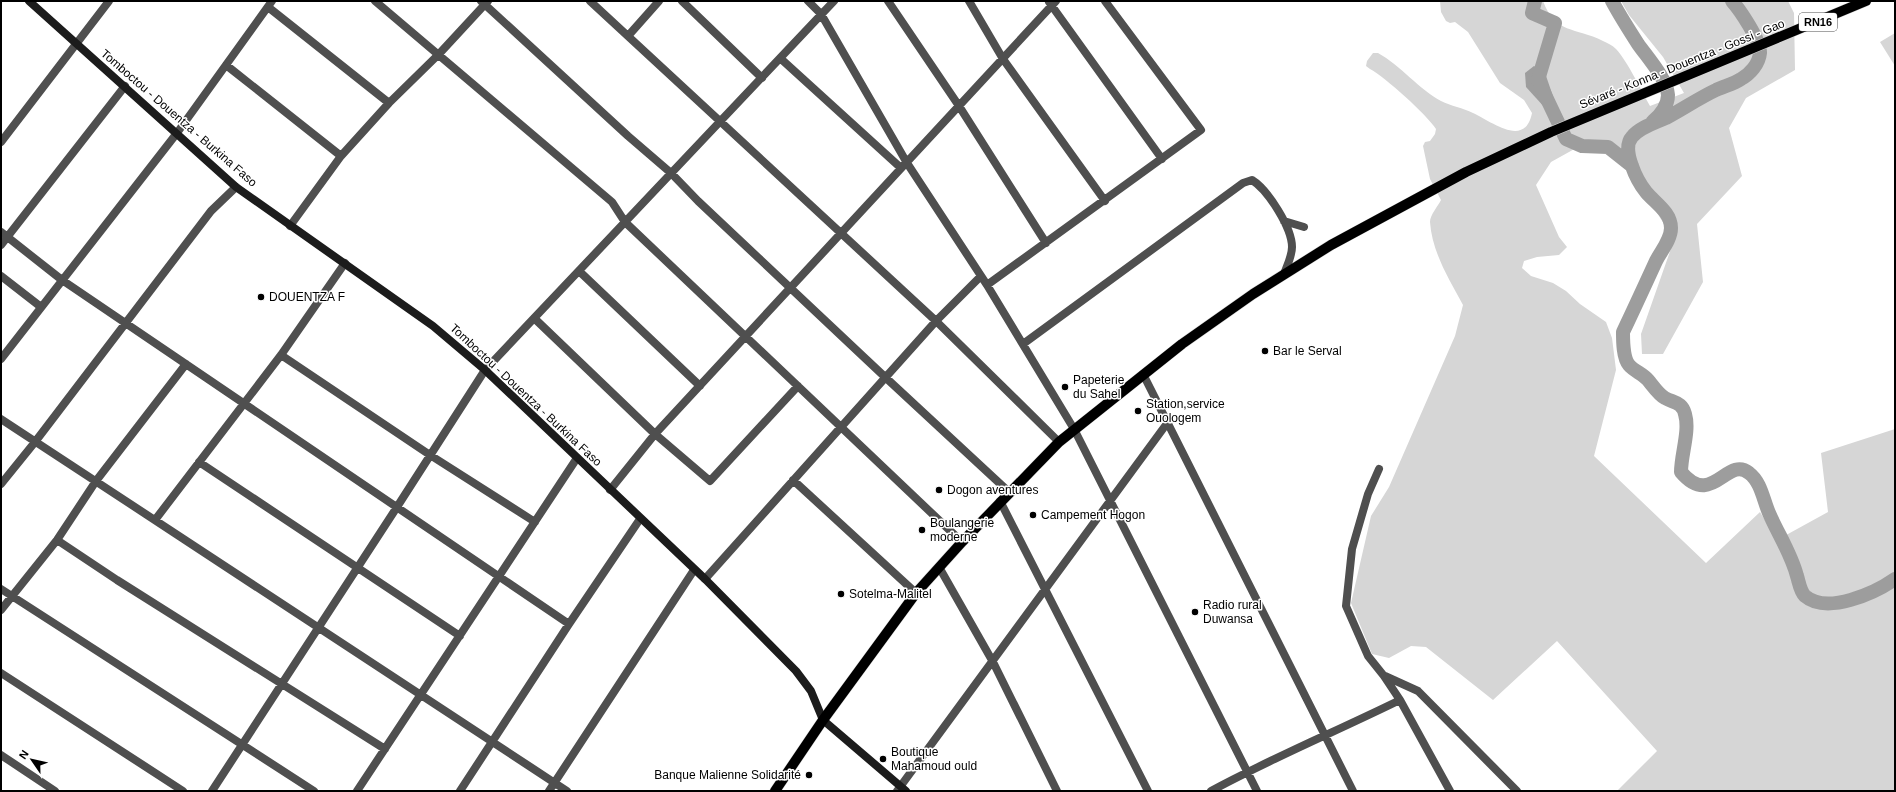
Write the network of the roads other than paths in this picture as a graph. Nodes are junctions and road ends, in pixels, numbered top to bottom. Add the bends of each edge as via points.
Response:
1 (29, 1) edge
2 (109, 1) edge
3 (375, 1) edge
4 (590, 1) edge
5 (659, 1) edge
6 (682, 1) edge
7 (808, 1) edge
8 (834, 1) edge
9 (888, 1) edge
10 (969, 1) edge
11 (1105, 1) edge
12 (1866, 1) edge
13 (485, 2) edge
14 (1052, 3) edge
15 (270, 4) edge
16 (821, 14) junction
17 (628, 36) junction
18 (77, 44) junction
19 (439, 54) junction
20 (780, 58) junction
21 (1003, 59) junction
22 (226, 65) junction
23 (762, 78) junction
24 (125, 86) junction
25 (389, 102) junction
26 (959, 106) junction
27 (720, 122) junction
28 (177, 133) junction
29 (1, 142) edge
30 (341, 156) junction
31 (1162, 159) junction
32 (904, 165) junction
33 (671, 173) junction
34 (236, 186) junction
35 (1105, 201) junction
36 (1284, 221) junction
37 (625, 222) junction
38 (290, 226) junction
39 (1304, 227) dead end
40 (4, 234) edge
41 (841, 234) junction
42 (1046, 243) junction
43 (1, 245) edge
44 (345, 263) junction
45 (579, 271) junction
46 (1284, 274) junction
47 (1, 276) edge
48 (981, 276) junction
49 (62, 280) junction
50 (987, 285) junction
51 (791, 288) junction
52 (41, 307) junction
53 (534, 318) junction
54 (936, 321) junction
55 (126, 323) junction
56 (745, 338) junction
57 (1023, 344) junction
58 (281, 355) junction
59 (1, 359) edge
60 (186, 364) junction
61 (485, 370) junction
62 (1144, 374) junction
63 (885, 377) junction
64 (700, 386) junction
65 (798, 386) junction
66 (244, 403) junction
67 (1, 418) edge
68 (1168, 422) junction
69 (841, 426) junction
70 (1074, 429) junction
71 (655, 434) junction
72 (35, 442) junction
73 (1059, 442) junction
74 (430, 455) junction
75 (577, 458) junction
76 (199, 462) junction
77 (1380, 469) dead end
78 (793, 480) junction
79 (96, 481) junction
80 (1, 484) edge
81 (610, 490) junction
82 (1009, 492) junction
83 (1000, 501) junction
84 (1110, 501) junction
85 (397, 507) junction
86 (640, 519) junction
87 (155, 520) junction
88 (535, 522) junction
89 (57, 540) junction
90 (962, 542) junction
91 (939, 567) junction
92 (358, 568) junction
93 (694, 570) junction
94 (499, 576) junction
95 (704, 579) junction
96 (1, 588) edge
97 (1046, 590) junction
98 (916, 593) junction
99 (12, 597) junction
100 (1, 610) edge
101 (568, 624) junction
102 (319, 628) junction
103 (460, 636) junction
104 (992, 662) junction
105 (1, 673) edge
106 (1384, 676) junction
107 (282, 684) junction
108 (421, 695) junction
109 (1400, 700) junction
110 (823, 720) junction
111 (1325, 736) junction
112 (492, 742) junction
113 (243, 745) junction
114 (385, 749) junction
115 (1, 755) edge
116 (1247, 772) junction
117 (554, 783) junction
118 (901, 790) edge
119 (55, 791) edge
120 (183, 791) edge
121 (212, 791) edge
122 (314, 791) edge
123 (357, 791) edge
124 (460, 791) edge
125 (549, 791) edge
126 (567, 791) edge
127 (775, 791) edge
128 (1058, 791) edge
129 (1148, 791) edge
130 (1211, 791) edge
131 (1257, 791) edge
132 (1353, 791) edge
133 (1450, 791) edge
134 (1517, 791) edge

1 - 18 main road, Tomboctou - Douentza - Burkina Faso
2 - 18 street
3 - 19 street
4 - 17 street
5 - 17 street
6 - 23 street
7 - 16 street
8 - 16 street
9 - 26 street
10 - 21 street
11 - 31 street via 1201,130
12 - 46 main road, Sévaré - Konna - Douentza - Gossi - Gao / RN16 via 1551,132 1466,172 1364,226
13 - 19 street
13 - 33 street
14 - 21 street
14 - 31 street
15 - 22 street
15 - 25 street
16 - 20 street
16 - 32 street
17 - 27 street
18 - 24 main road, Tomboctou - Douentza - Burkina Faso
18 - 29 street
19 - 25 street
19 - 37 street via 612,202
20 - 23 street
20 - 32 street
21 - 26 street
21 - 35 street
22 - 28 street
22 - 30 street
23 - 27 street
24 - 28 main road, Tomboctou - Douentza - Burkina Faso
24 - 40 street
25 - 30 street
26 - 32 street
26 - 42 street
27 - 33 street
27 - 41 street
28 - 34 main road, Tomboctou - Douentza - Burkina Faso
28 - 49 street
30 - 38 street
31 - 35 street
32 - 41 street
32 - 48 street
33 - 37 street
33 - 51 street
34 - 38 main road, Tomboctou - Douentza - Burkina Faso
34 - 55 street via 211,212
35 - 42 street
36 - 39 street
36 - 46 street via 1291,238 1292,249
36 - 57 street via 1259,185 1252,180 1243,183
37 - 45 street
37 - 56 street
38 - 44 main road, Tomboctou - Douentza - Burkina Faso
40 - 43 street
40 - 49 street
41 - 51 street
41 - 54 street
42 - 50 street
44 - 58 street
44 - 61 main road, Tomboctou - Douentza - Burkina Faso via 433,326
45 - 53 street
45 - 64 street
46 - 62 main road, RN16 via 1246,298
47 - 52 street
48 - 50 street
48 - 54 street
49 - 52 street
49 - 55 street
50 - 57 street
51 - 56 street
51 - 63 street
52 - 59 street
53 - 61 street
53 - 71 street
54 - 63 street
54 - 73 street
55 - 60 street
55 - 72 street
56 - 64 street
56 - 65 street
57 - 70 street
58 - 66 street
58 - 74 street
60 - 66 street
60 - 79 street
61 - 74 street
61 - 75 main road, Tomboctou - Douentza - Burkina Faso
62 - 68 street
62 - 70 main road, RN16
63 - 69 street
63 - 82 street
64 - 71 street
65 - 69 street
65 - 71 street via 710,481
66 - 76 street
66 - 85 street
67 - 72 street
68 - 84 street
68 - 111 street
69 - 78 street
69 - 90 street
70 - 73 main road, RN16
70 - 84 street
71 - 81 street
72 - 79 street
72 - 80 street
73 - 82 main road, RN16
74 - 85 street
74 - 88 street
75 - 81 main road, Tomboctou - Douentza - Burkina Faso
75 - 88 street
76 - 87 street
76 - 92 street
77 - 106 street via 1368,494 1352,548 1346,606 1368,656
78 - 95 street
78 - 98 street
79 - 87 street
79 - 89 street
81 - 86 main road, Tomboctou - Douentza - Burkina Faso
82 - 83 main road, RN16
83 - 90 main road, RN16
83 - 97 street
84 - 97 street
84 - 116 street
85 - 92 street
85 - 94 street
86 - 93 main road, Tomboctou - Douentza - Burkina Faso
86 - 101 street
87 - 102 street
88 - 94 street
89 - 99 street
89 - 107 street
90 - 91 main road, RN16
91 - 98 main road, RN16
91 - 104 street
92 - 102 street
92 - 103 street
93 - 95 main road, Tomboctou - Douentza - Burkina Faso
93 - 117 street
94 - 101 street
94 - 103 street
95 - 110 main road, Tomboctou - Douentza - Burkina Faso via 796,671 811,691
96 - 99 street
97 - 104 street
97 - 129 street
98 - 110 main road, RN16
99 - 100 street
99 - 113 street
101 - 112 street
102 - 107 street
102 - 108 street
103 - 108 street
104 - 118 street
104 - 128 street
105 - 120 street
106 - 109 street
106 - 134 street via 1418,691
107 - 113 street
107 - 114 street
108 - 112 street
108 - 114 street
109 - 111 street
109 - 133 street
110 - 118 main road
110 - 127 main road, RN16
111 - 116 street
111 - 132 street
112 - 117 street
112 - 124 street
113 - 121 street
113 - 122 street
114 - 123 street
115 - 119 street
116 - 130 street
116 - 131 street
117 - 125 street
117 - 126 street

